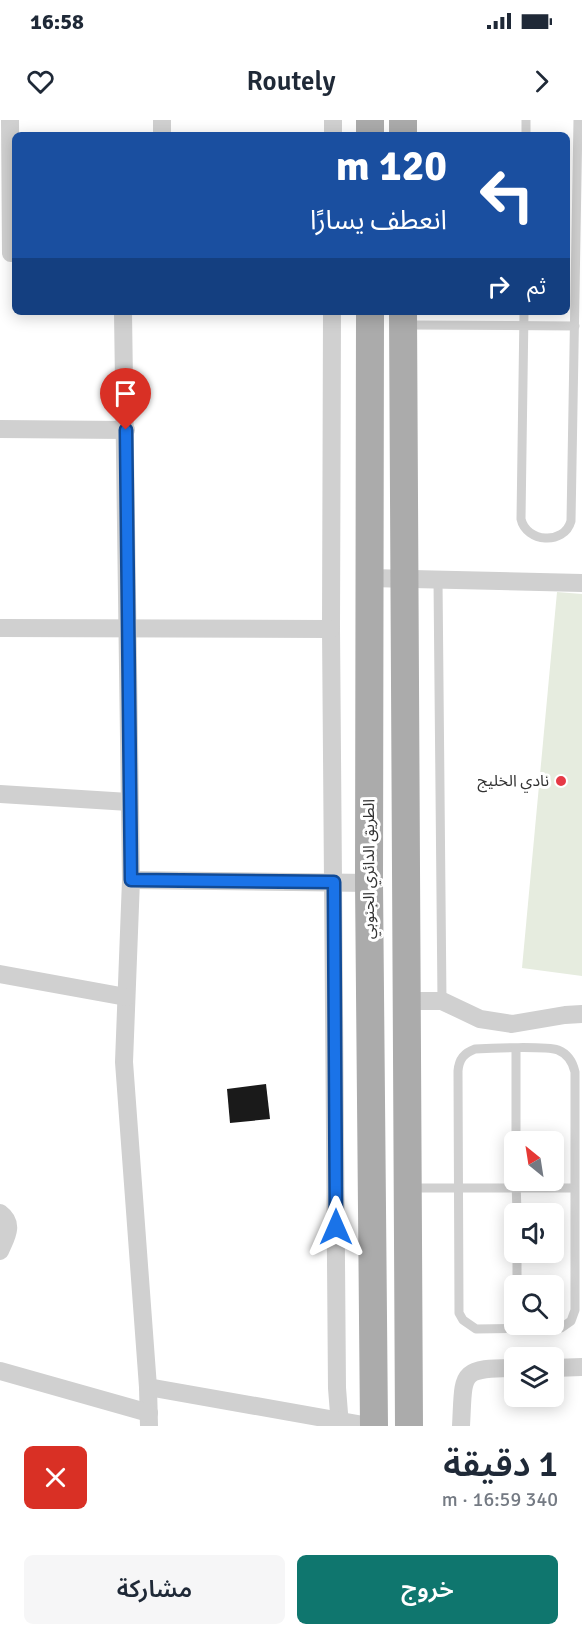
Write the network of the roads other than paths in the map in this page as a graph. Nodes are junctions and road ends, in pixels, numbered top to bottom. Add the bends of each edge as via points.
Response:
1 (10, 120) edge
2 (578, 120) edge
3 (572, 188) edge
4 (9, 253) edge
5 (123, 315) edge
6 (332, 315) edge
7 (370, 315) edge
8 (524, 315) edge
9 (403, 319) edge
10 (524, 326) junction
11 (575, 326) junction
12 (0, 429) edge
13 (126, 430) junction
14 (369, 579) junction
15 (404, 579) junction
16 (438, 580) junction
17 (582, 583) edge
18 (0, 628) edge
19 (129, 628) junction
20 (331, 629) junction
21 (0, 794) edge
22 (129, 802) junction
23 (131, 880) junction
24 (334, 882) junction
25 (369, 883) junction
26 (0, 974) edge
27 (126, 997) junction
28 (406, 1001) junction
29 (442, 1001) junction
30 (582, 1014) edge
31 (516, 1049) junction
32 (516, 1131) edge
33 (504, 1185) edge
34 (564, 1187) edge
35 (407, 1188) junction
36 (458, 1188) junction
37 (574, 1188) junction
38 (0, 1214) edge
39 (0, 1251) edge
40 (564, 1326) edge
41 (504, 1328) edge
42 (582, 1367) edge
43 (504, 1368) edge
44 (564, 1368) edge
45 (0, 1371) edge
46 (148, 1387) junction
47 (149, 1420) edge
48 (340, 1424) edge
49 (369, 1426) edge
50 (374, 1426) edge
51 (409, 1426) edge
52 (461, 1426) edge

1 - 4 street
2 - 3 lane
3 - 11 lane
5 - 13 street
6 - 20 street
7 - 14 main road, الطريق الدائري الجنوبي
8 - 10 lane
9 - 10 lane
9 - 15 main road
10 - 11 lane
10 - 11 lane via 521,519 531,535 537,537 562,535 571,522
12 - 13 street
13 - 19 street
14 - 15 street
14 - 25 main road, الطريق الدائري الجنوبي
15 - 16 street
15 - 28 main road
16 - 17 street
16 - 29 lane
18 - 19 street
19 - 20 street
19 - 22 street
20 - 24 street
21 - 22 street
22 - 23 street
23 - 24 street
23 - 27 street
24 - 25 street
24 - 48 street
25 - 50 main road, الطريق الدائري الجنوبي
26 - 27 street
27 - 46 street via 124,1062
28 - 29 street
28 - 35 main road
29 - 30 street via 495,1023
31 - 32 lane
31 - 36 lane via 475,1049 461,1059
31 - 37 lane via 557,1050 573,1065
33 - 36 lane
34 - 37 lane
35 - 36 lane
35 - 51 main road
36 - 41 lane via 459,1313 476,1329
37 - 40 lane via 574,1316
38 - 39 street via 9,1227
42 - 44 street
43 - 52 street via 485,1368 465,1380
45 - 47 street
46 - 47 street
46 - 48 street
48 - 49 street

